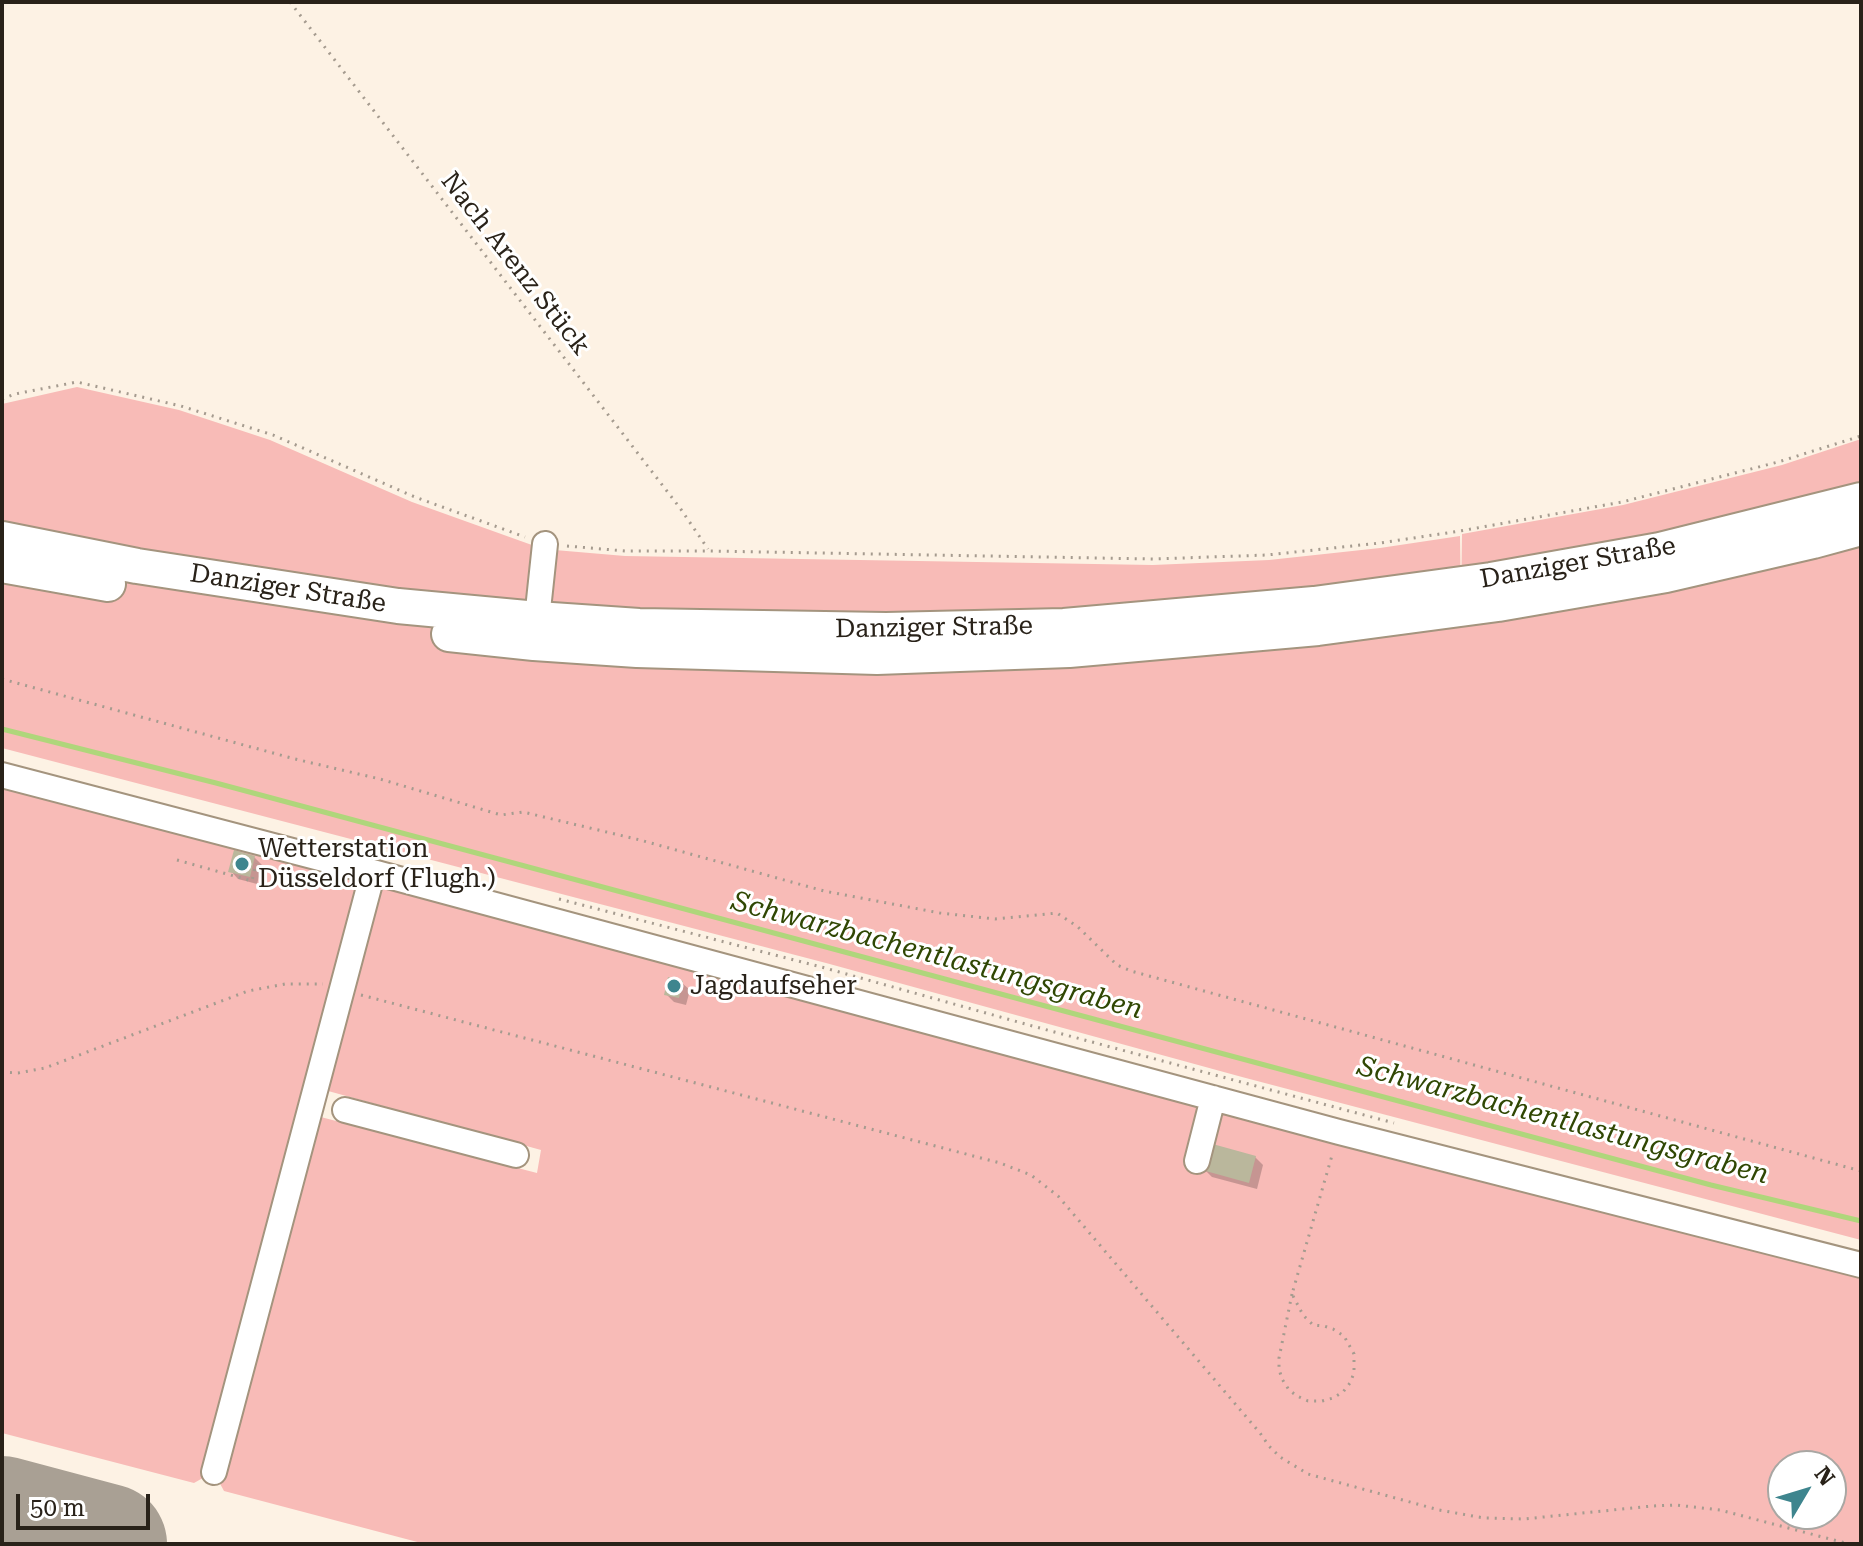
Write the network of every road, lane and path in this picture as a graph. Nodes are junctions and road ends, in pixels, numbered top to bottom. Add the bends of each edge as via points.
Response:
1 (290, 2) edge
2 (2, 399) edge
3 (1861, 436) edge
4 (1861, 500) edge
5 (1861, 528) edge
6 (2, 539) edge
7 (545, 544) junction
8 (709, 551) junction
9 (2, 565) edge
10 (537, 619) junction
11 (2, 679) edge
12 (2, 775) edge
13 (260, 844) junction
14 (177, 860) dead end
15 (373, 872) junction
16 (551, 897) dead end
17 (340, 989) junction
18 (2, 1072) edge
19 (1213, 1098) junction
20 (345, 1110) dead end
21 (1400, 1124) dead end
22 (1339, 1132) junction
23 (516, 1155) dead end
24 (1197, 1161) dead end
25 (1861, 1171) edge
26 (1861, 1265) edge
27 (1292, 1294) junction
28 (214, 1472) dead end
29 (1849, 1544) edge

1 - 8 path, Nach Arenz Stück
2 - 7 path via 77,382 181,406 273,435 415,497
3 - 8 path via 1622,502 1380,543 1267,555 1153,559
4 - 10 highway, Danziger Straße via 1660,550 1314,604 1064,626 886,630
5 - 9 highway, Danziger Straße via 1666,575 1318,628 1069,650 877,657 534,643 393,628
6 - 10 highway, Danziger Straße via 137,566 398,606
7 - 8 path
7 - 10 lane
11 - 25 path via 501,815 523,812 824,891 995,919 1057,913 1131,971
12 - 13 lane
13 - 14 path via 252,881
13 - 15 lane
15 - 17 lane
15 - 19 lane
16 - 21 path
17 - 18 path via 285,984 248,991 45,1068
17 - 28 lane
17 - 29 path via 1031,1175 1058,1196 1269,1446 1308,1474 1472,1516 1524,1519 1676,1505 1720,1510
19 - 22 lane
19 - 24 lane
20 - 23 lane
22 - 26 lane
22 - 27 path
27 - 27 path via 1279,1358 1282,1379 1308,1401 1333,1398 1350,1383 1354,1354 1344,1336 1313,1325

